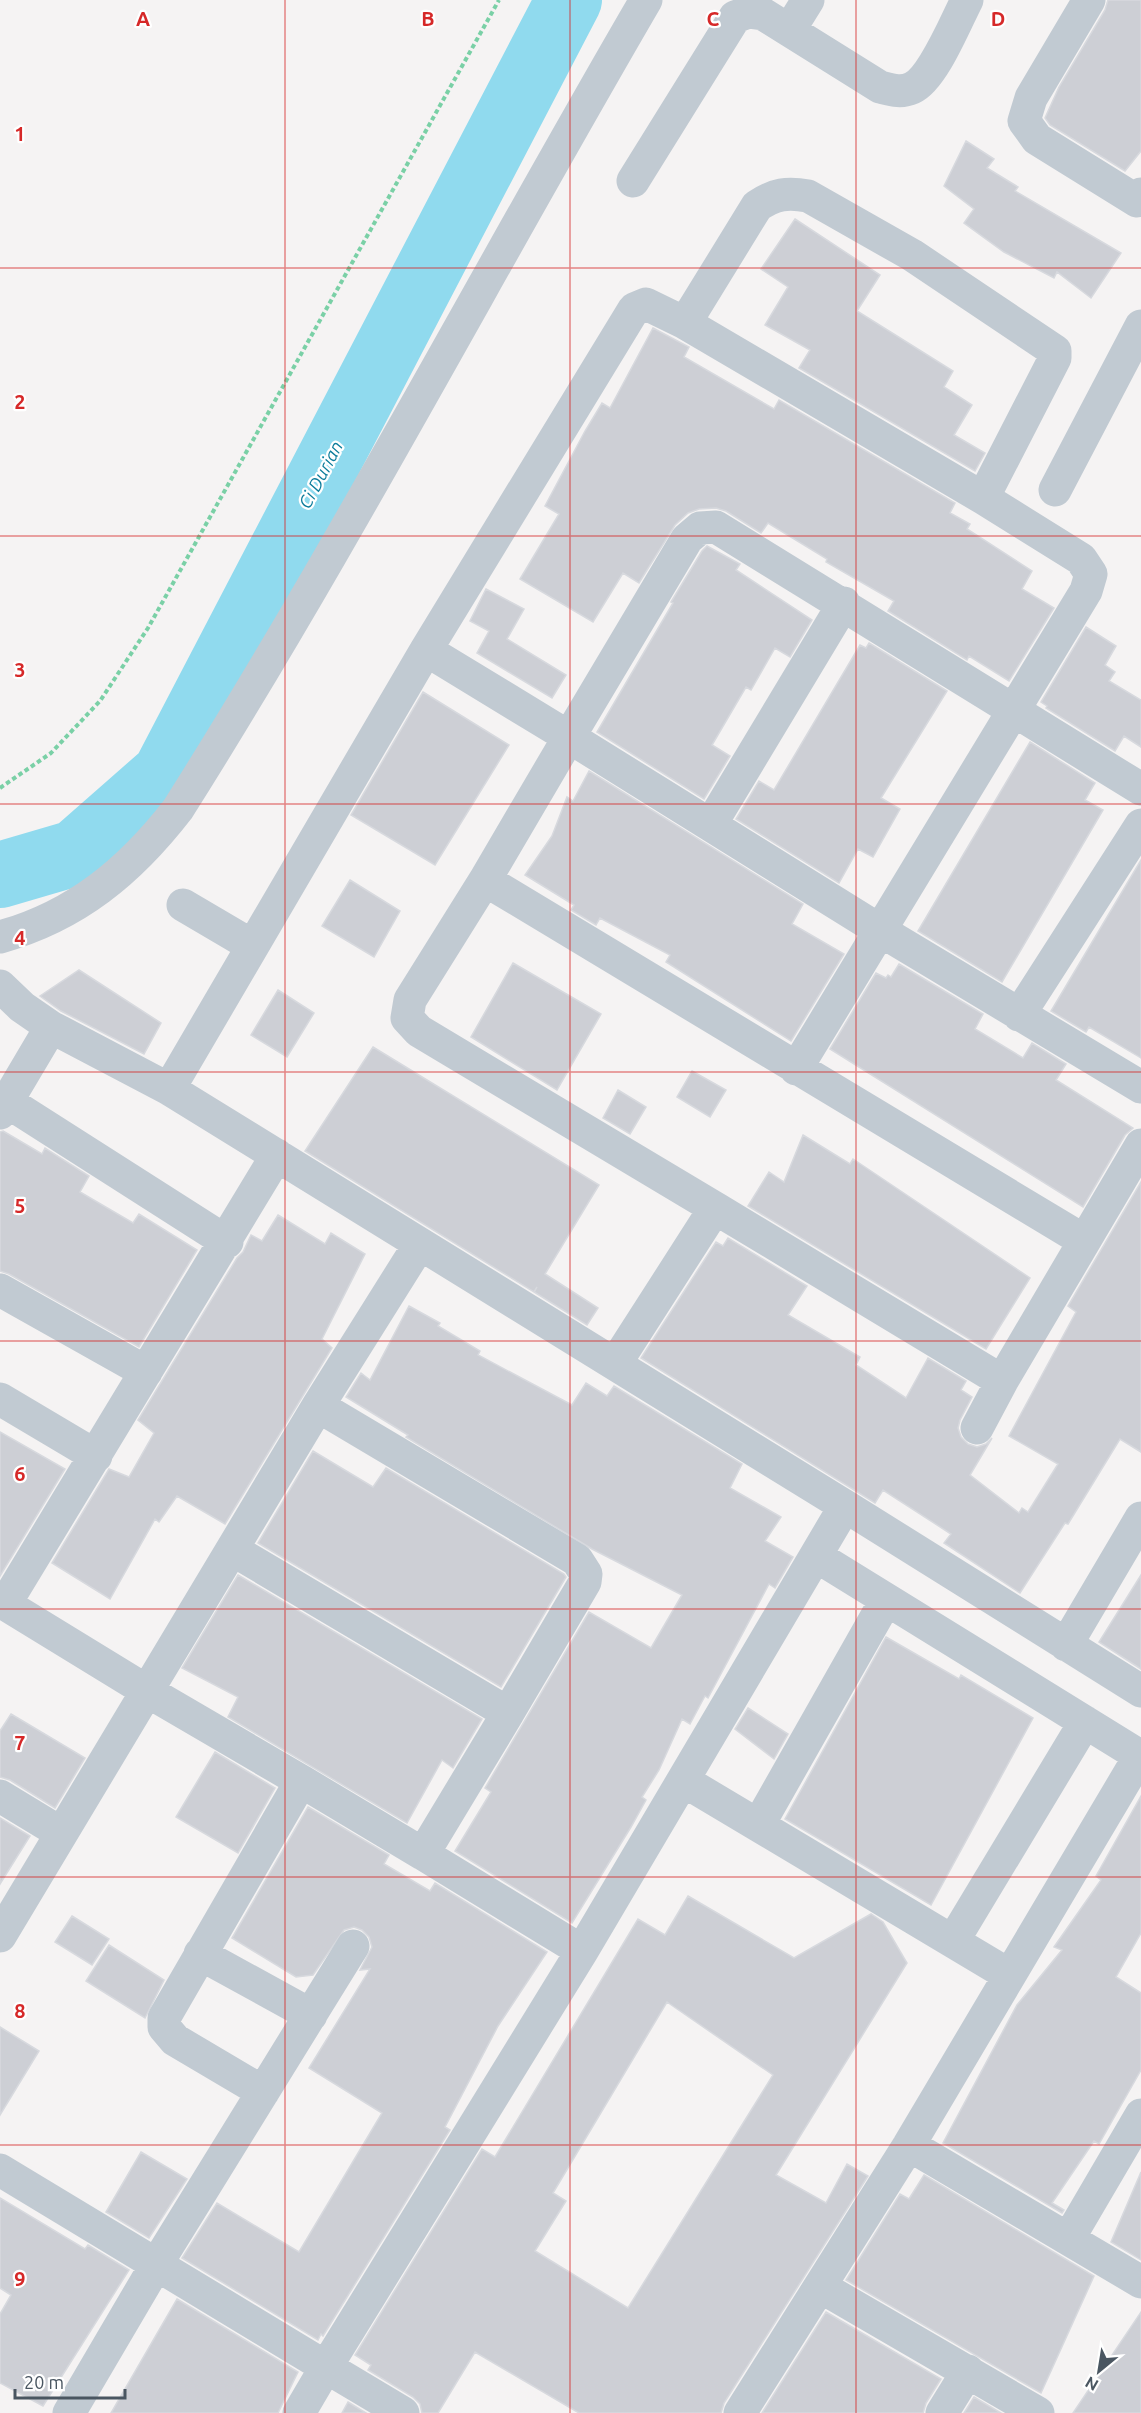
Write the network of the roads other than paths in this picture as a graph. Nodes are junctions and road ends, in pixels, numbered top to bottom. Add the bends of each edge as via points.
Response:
1 (646, 0) edge
2 (808, 0) edge
3 (967, 0) edge
4 (1089, 0) edge
5 (790, 29) junction
6 (633, 181) dead end
7 (1140, 199) edge
8 (685, 323) junction
9 (1141, 326) edge
10 (1055, 490) dead end
11 (983, 498) junction
12 (844, 603) junction
13 (426, 650) junction
14 (1012, 711) junction
15 (569, 737) junction
16 (1141, 789) edge
17 (711, 824) junction
18 (1141, 825) edge
19 (485, 880) junction
20 (183, 905) dead end
21 (881, 931) junction
22 (0, 938) edge
23 (251, 945) junction
24 (0, 986) edge
25 (1019, 1015) junction
26 (51, 1026) junction
27 (796, 1069) junction
28 (1141, 1087) edge
29 (169, 1089) junction
30 (3, 1107) edge
31 (1141, 1145) edge
32 (277, 1155) junction
33 (715, 1208) junction
34 (1083, 1240) junction
35 (227, 1242) junction
36 (419, 1245) junction
37 (0, 1290) edge
38 (615, 1364) junction
39 (146, 1372) junction
40 (1002, 1381) junction
41 (0, 1399) edge
42 (318, 1406) junction
43 (977, 1428) dead end
44 (96, 1456) junction
45 (845, 1506) junction
46 (1141, 1518) edge
47 (233, 1550) junction
48 (816, 1556) junction
49 (886, 1600) junction
50 (3, 1602) edge
51 (1066, 1645) junction
52 (147, 1691) junction
53 (1141, 1691) edge
54 (508, 1713) junction
55 (1085, 1722) junction
56 (1141, 1755) edge
57 (684, 1780) junction
58 (301, 1781) junction
59 (0, 1796) edge
60 (759, 1824) junction
61 (61, 1833) junction
62 (423, 1854) junction
63 (0, 1936) edge
64 (953, 1941) junction
65 (353, 1946) dead end
66 (582, 1951) junction
67 (200, 1954) junction
68 (1009, 1975) junction
69 (311, 2015) junction
70 (262, 2092) junction
71 (1141, 2115) edge
72 (909, 2145) junction
73 (0, 2170) edge
74 (1069, 2238) junction
75 (156, 2265) junction
76 (1141, 2282) edge
77 (821, 2287) junction
78 (326, 2367) junction
79 (968, 2371) junction
80 (69, 2413) edge
81 (298, 2413) edge
82 (403, 2413) edge
83 (740, 2413) edge
84 (942, 2413) edge
85 (1038, 2413) edge

1 - 22 street via 440,364 178,809 149,847 114,880 26,930
2 - 5 street
3 - 5 street via 927,76 914,88 898,92 880,87
4 - 7 street via 1031,98 1024,121 1037,139
5 - 6 street via 762,14 748,12 735,17
8 - 11 street
8 - 11 street via 757,206 771,196 789,192 807,196 912,255 1055,351 1055,358
8 - 13 street via 654,306 646,304 634,309
9 - 10 street
11 - 14 street via 1081,559 1091,574 1086,591
12 - 14 street
12 - 15 street via 716,527 700,528 687,539
12 - 17 street
13 - 15 street
13 - 23 street
14 - 16 street
14 - 21 street
15 - 17 street
15 - 19 street
17 - 21 street
18 - 25 street
19 - 27 street
19 - 33 street via 410,1000 407,1018 412,1025
20 - 23 street
21 - 25 street
21 - 27 street
23 - 29 street
24 - 26 street
25 - 28 street
26 - 29 street
26 - 30 street
27 - 34 street
29 - 32 street
30 - 35 street
31 - 34 street
32 - 35 street
32 - 36 street
33 - 38 street
33 - 40 street
34 - 40 street
35 - 39 street
36 - 38 street
36 - 42 street
37 - 39 street
38 - 45 street
39 - 44 street
40 - 43 street
41 - 44 street
42 - 47 street
42 - 54 street via 584,1567 585,1582
44 - 50 street
45 - 48 street
45 - 51 street
46 - 51 street
47 - 52 street
47 - 54 street
48 - 49 street
48 - 57 street
49 - 55 street
49 - 60 street
50 - 52 street
51 - 53 street
52 - 58 street
52 - 61 street
54 - 62 street
55 - 56 street
55 - 64 street
56 - 68 street
57 - 60 street
57 - 66 street
58 - 62 street
58 - 67 street
59 - 61 street
60 - 64 street
61 - 63 street
62 - 66 street
64 - 68 street
65 - 69 street
66 - 78 street
67 - 69 street
67 - 70 street via 167,2010 164,2027 175,2040
68 - 72 street
69 - 70 street
70 - 75 street
71 - 74 street
72 - 74 street
72 - 77 street
73 - 75 street
74 - 76 street
75 - 78 street
75 - 80 street
77 - 79 street
77 - 83 street
78 - 81 street
78 - 82 street
79 - 84 street
79 - 85 street

